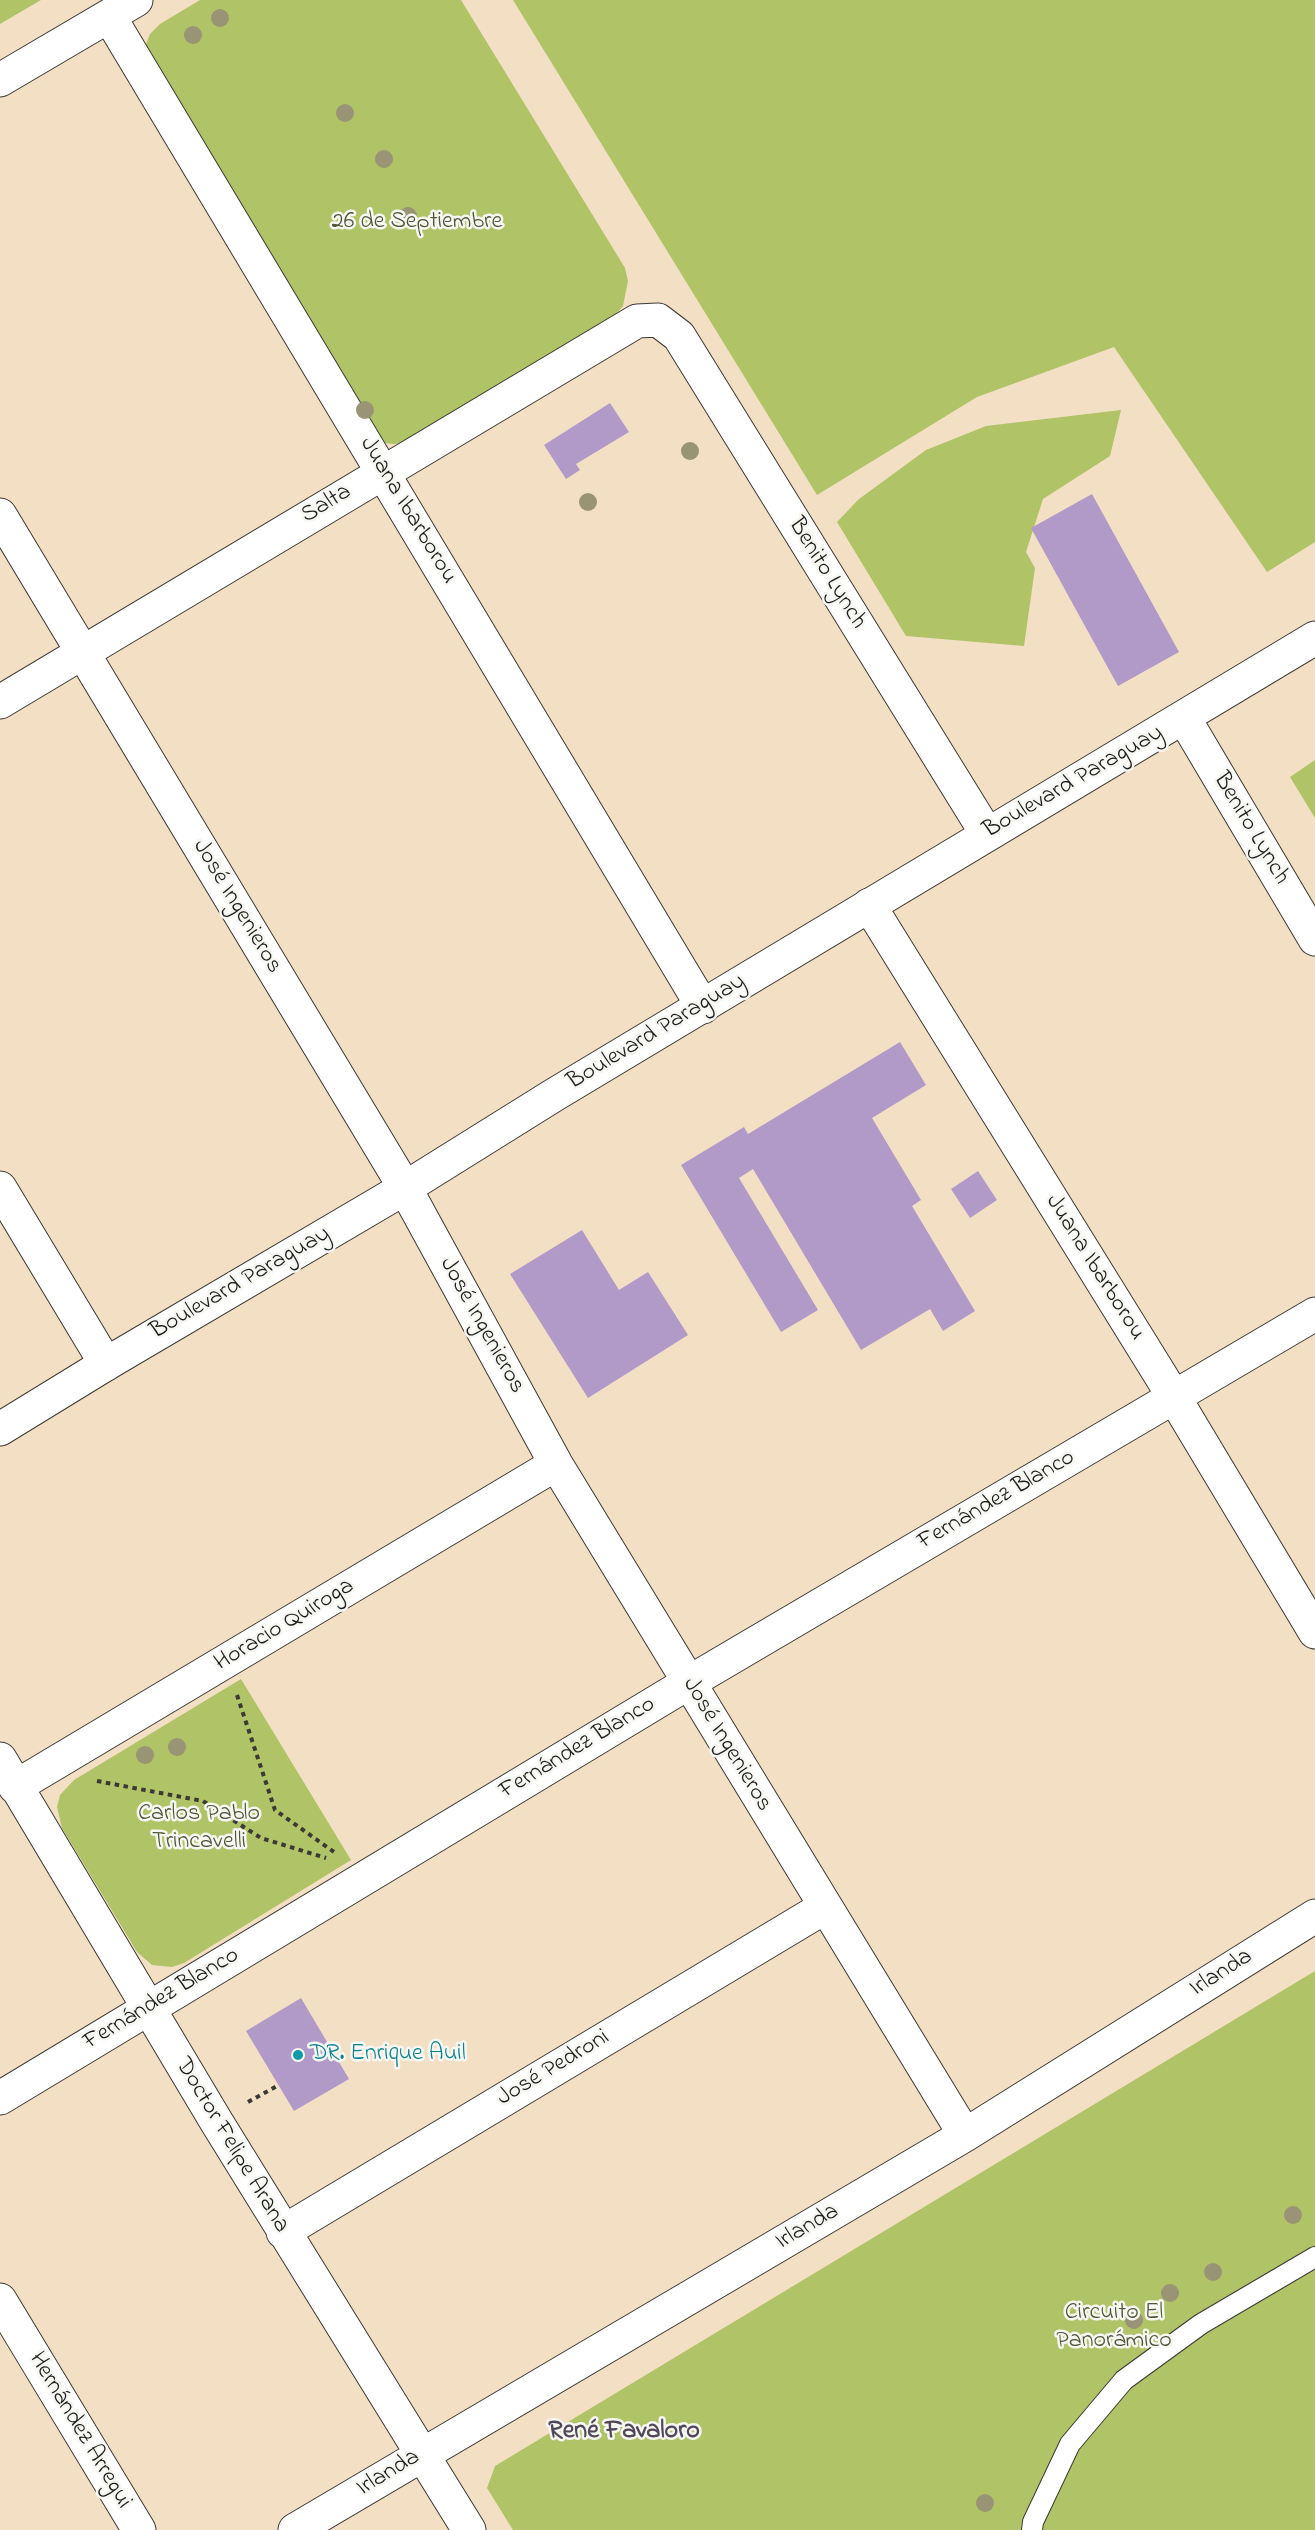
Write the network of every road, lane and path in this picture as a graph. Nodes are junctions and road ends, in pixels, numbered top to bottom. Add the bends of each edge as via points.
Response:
1 (122, 8) edge
2 (0, 81) edge
3 (658, 320) joint
4 (383, 471) junction
5 (0, 515) edge
6 (1315, 638) edge
7 (83, 653) junction
8 (0, 702) edge
9 (1184, 718) junction
10 (987, 834) junction
11 (869, 905) junction
12 (1315, 939) edge
13 (703, 1007) junction
14 (0, 1188) edge
15 (405, 1188) junction
16 (1315, 1314) edge
17 (106, 1364) junction
18 (1174, 1397) junction
19 (0, 1429) edge
20 (556, 1464) junction
21 (1315, 1632) edge
22 (688, 1683) junction
23 (235, 1688) dead end
24 (7, 1773) edge
25 (93, 1781) dead end
26 (336, 1854) dead end
27 (333, 1858) dead end
28 (825, 1907) junction
29 (1315, 1916) edge
30 (147, 2008) junction
31 (0, 2098) edge
32 (965, 2135) junction
33 (283, 2232) junction
34 (1315, 2257) edge
35 (0, 2301) edge
36 (423, 2453) junction
37 (138, 2530) edge
38 (295, 2530) edge
39 (469, 2530) edge
40 (1032, 2530) edge

1 - 2 street
1 - 4 street, Juana Ibarborou
3 - 4 street, Salta via 637,321
3 - 10 street, Benito Lynch via 679,336
4 - 7 street, Salta
4 - 13 street, Juana Ibarborou
5 - 7 street, José Ingenieros
6 - 9 street, Boulevard Paraguay
7 - 8 street, Salta
7 - 15 street, José Ingenieros
9 - 10 street, Boulevard Paraguay
9 - 12 street, Benito Lynch
10 - 11 street, Boulevard Paraguay
11 - 13 street, Boulevard Paraguay
11 - 18 street, Juana Ibarborou
13 - 15 street, Boulevard Paraguay
14 - 17 street
15 - 17 street, Boulevard Paraguay
15 - 20 street, José Ingenieros
16 - 18 street, Fernández Blanco
17 - 19 street, Boulevard Paraguay
18 - 21 street, Juana Ibarborou
18 - 22 street, Fernández Blanco
20 - 22 street, José Ingenieros
20 - 24 street, Horacio Quiroga
22 - 28 street, José Ingenieros
22 - 30 street, Fernández Blanco
23 - 26 path via 275,1810
24 - 30 street, Doctor Felipe Arana
25 - 27 path via 203,1801 261,1838
28 - 32 street, José Ingenieros
28 - 33 street, José Pedroni
29 - 32 street, Irlanda
30 - 31 street, Fernández Blanco
30 - 33 street, Doctor Felipe Arana
32 - 36 street, Irlanda
33 - 36 street, Doctor Felipe Arana
34 - 40 lane via 1201,2324 1124,2380 1070,2444
35 - 37 street, Hernández Arregui
36 - 38 street, Irlanda
36 - 39 street, Doctor Felipe Arana

